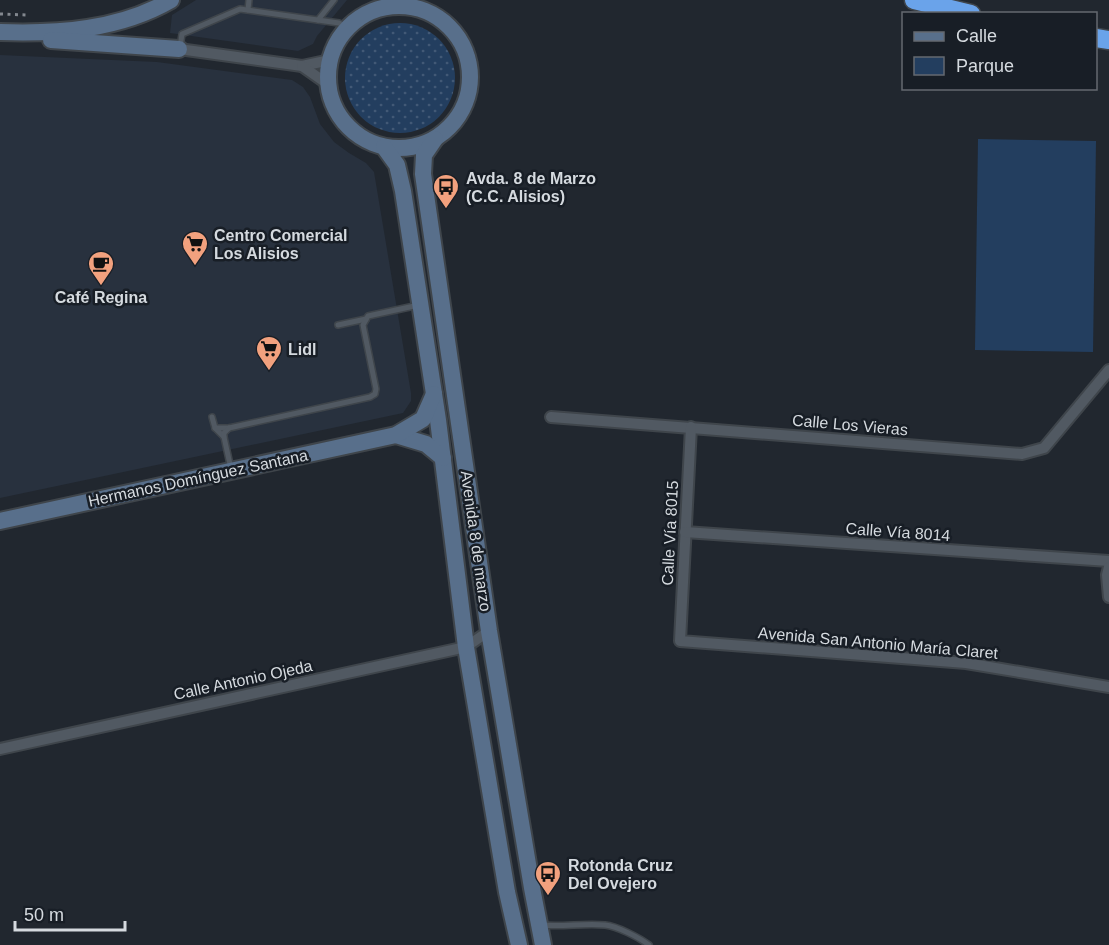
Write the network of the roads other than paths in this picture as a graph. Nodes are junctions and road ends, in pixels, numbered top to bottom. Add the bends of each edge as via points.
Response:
1 (171, 0) edge
2 (249, 0) edge
3 (334, 0) edge
4 (914, 0) edge
5 (411, 4) edge
6 (365, 8) edge
7 (248, 10) junction
8 (963, 12) edge
9 (318, 20) junction
10 (348, 28) junction
11 (6, 32) edge
12 (179, 49) junction
13 (330, 60) junction
14 (302, 66) junction
15 (328, 85) junction
16 (435, 139) junction
17 (384, 147) junction
18 (420, 305) junction
19 (366, 319) junction
20 (338, 325) dead end
21 (1107, 376) edge
22 (434, 393) junction
23 (212, 417) dead end
24 (551, 417) dead end
25 (691, 427) junction
26 (215, 428) junction
27 (229, 428) junction
28 (396, 435) junction
29 (224, 437) junction
30 (443, 458) junction
31 (231, 470) junction
32 (0, 520) edge
33 (686, 532) junction
34 (1109, 561) edge
35 (1108, 573) edge
36 (1109, 597) edge
37 (489, 631) junction
38 (680, 641) joint
39 (466, 647) junction
40 (1109, 687) edge
41 (0, 749) edge
42 (539, 924) junction
43 (519, 945) edge
44 (543, 945) edge
45 (649, 945) edge

1 - 11 street via 102,26
2 - 7 lane
3 - 9 lane
4 - 8 highway
5 - 6 street
5 - 16 street via 436,16 455,32 467,53 471,78 467,102 454,123
6 - 10 street
7 - 9 lane
7 - 12 lane via 240,9 182,34
9 - 10 lane
10 - 13 street
11 - 12 street via 44,40
12 - 14 street
13 - 14 street
13 - 15 street
14 - 15 street
15 - 17 street via 334,106 346,125
16 - 17 street via 419,146
16 - 37 street, Avenida 8 de marzo via 424,156 423,174
17 - 18 street, Avenida 8 de marzo via 397,165 403,191
18 - 19 lane
18 - 22 street, Avenida 8 de marzo
19 - 20 lane
19 - 27 lane via 363,325 375,394
21 - 25 street, Calle Los Vieras via 1044,448 1022,454
22 - 28 street, Hermanos Domínguez Santana via 423,419
22 - 30 street, Avenida 8 de marzo
23 - 26 lane
24 - 25 street, Calle Los Vieras
25 - 33 street, Calle Vía 8015
26 - 27 lane
26 - 29 lane
27 - 29 lane
28 - 30 street, Hermanos Domínguez Santana via 426,444
28 - 31 street, Hermanos Domínguez Santana
29 - 31 lane
30 - 39 street, Avenida 8 de marzo
31 - 32 street, Hermanos Domínguez Santana
33 - 34 street, Calle Vía 8014
33 - 38 street, Calle Vía 8015
35 - 36 street
37 - 39 street, Calle Antonio Ojeda
37 - 42 street, Avenida 8 de marzo
38 - 40 street, Avenida San Antonio María Claret via 966,663
39 - 41 street, Calle Antonio Ojeda
39 - 43 street, Avenida 8 de marzo
42 - 44 street, Avenida 8 de marzo
42 - 45 lane via 607,925

